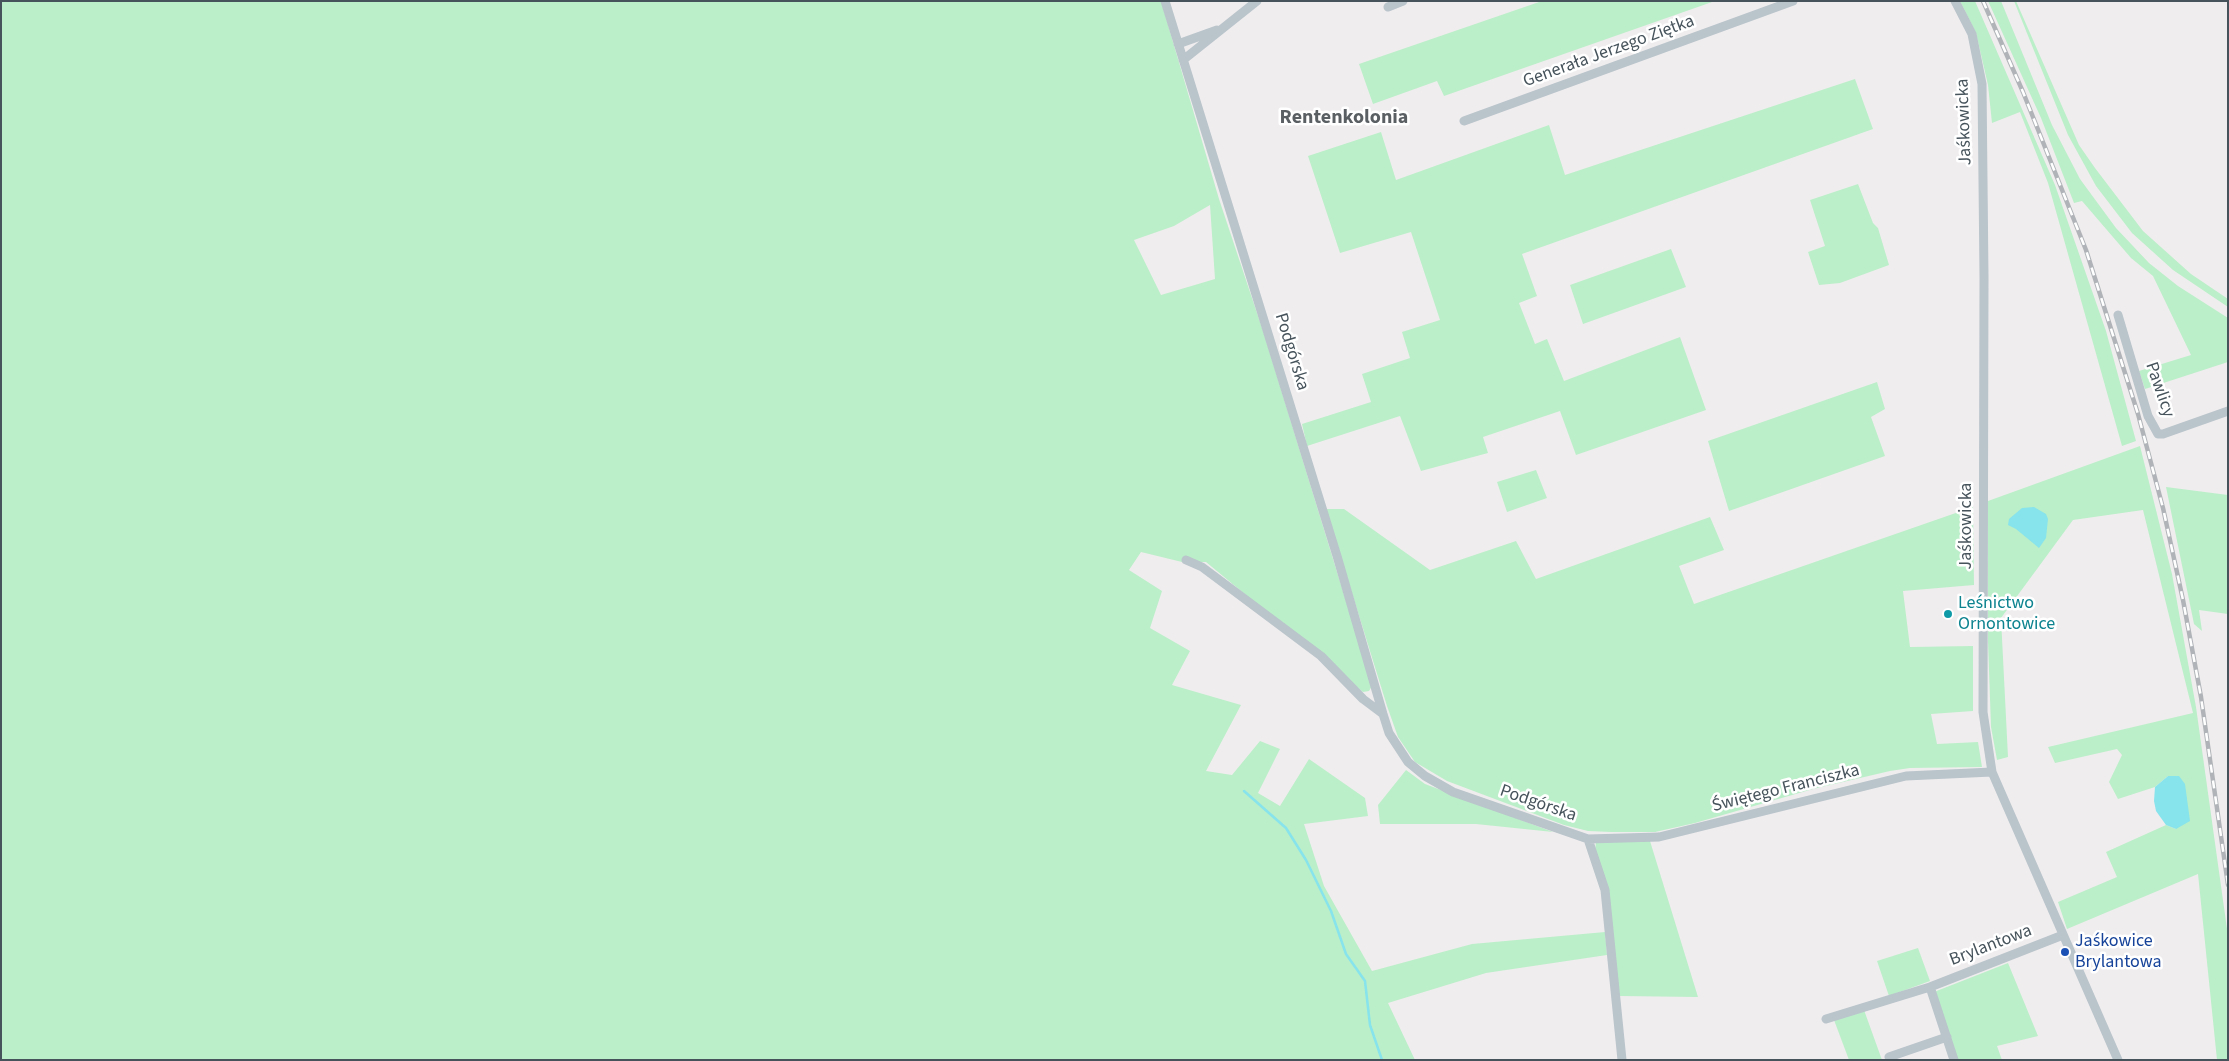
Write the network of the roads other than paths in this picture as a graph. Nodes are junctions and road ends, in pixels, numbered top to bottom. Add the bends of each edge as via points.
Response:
1 (1165, 1) edge
2 (1257, 1) edge
3 (1403, 1) edge
4 (1793, 1) edge
5 (1955, 1) edge
6 (1388, 6) dead end
7 (1224, 27) junction
8 (1178, 44) junction
9 (1183, 60) junction
10 (1464, 122) dead end
11 (2118, 315) dead end
12 (2228, 411) edge
13 (1186, 560) dead end
14 (1382, 714) junction
15 (1992, 772) junction
16 (1588, 838) junction
17 (2063, 935) junction
18 (1930, 987) junction
19 (1826, 1020) dead end
20 (1947, 1038) junction
21 (1889, 1057) dead end
22 (1622, 1060) edge
23 (1954, 1060) edge
24 (2118, 1060) edge

1 - 8 street, Podgórska
2 - 7 street
3 - 6 street
4 - 10 street, Generała Jerzego Ziętka
5 - 15 street, Jaśkowicka via 1972,34 1982,84 1983,712
7 - 8 street
7 - 9 street
8 - 9 street, Podgórska
9 - 14 street, Podgórska via 1337,556
11 - 12 street, Pawlicy via 2148,416 2158,434
13 - 14 street, Podgórska via 1202,568 1320,656
14 - 16 street, Podgórska via 1389,733 1408,762 1440,786
15 - 16 street, Świętego Franciszka via 1906,776 1659,837
15 - 17 street, Jaśkowicka
16 - 22 street, Podgórska via 1605,890
17 - 18 street, Brylantowa
17 - 24 street, Jaśkowicka
18 - 19 street, Brylantowa
18 - 20 street
20 - 21 street
20 - 23 street

